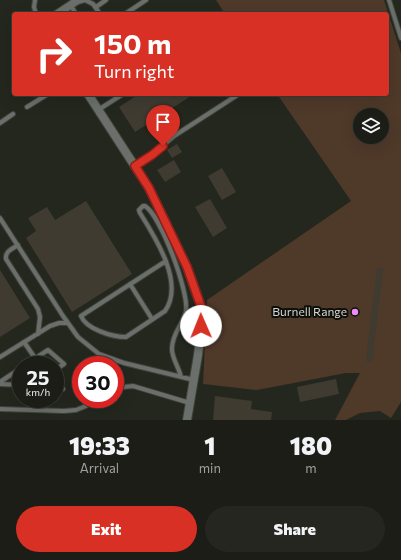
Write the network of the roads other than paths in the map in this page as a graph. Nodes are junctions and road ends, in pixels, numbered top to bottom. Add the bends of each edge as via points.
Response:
1 (35, 0) edge
2 (75, 0) edge
3 (106, 0) edge
4 (146, 0) edge
5 (389, 0) edge
6 (71, 5) junction
7 (96, 7) junction
8 (35, 12) edge
9 (58, 12) edge
10 (62, 12) edge
11 (75, 12) edge
12 (99, 12) edge
13 (127, 12) edge
14 (401, 38) edge
15 (45, 96) edge
16 (89, 96) edge
17 (120, 96) edge
18 (236, 96) edge
19 (27, 107) dead end
20 (98, 110) junction
21 (13, 114) dead end
22 (0, 123) edge
23 (135, 166) junction
24 (0, 218) edge
25 (18, 245) junction
26 (166, 261) junction
27 (130, 284) junction
28 (152, 319) junction
29 (68, 323) junction
30 (38, 334) junction
31 (24, 342) junction
32 (34, 356) edge
33 (38, 356) edge
34 (55, 356) edge
35 (0, 357) edge
36 (12, 374) edge
37 (181, 377) junction
38 (194, 380) junction
39 (0, 383) edge
40 (12, 384) edge
41 (124, 387) edge
42 (190, 403) junction
43 (81, 408) edge
44 (0, 409) edge
45 (187, 420) edge

1 - 8 lane
2 - 6 lane
3 - 7 lane
4 - 13 lane
5 - 14 lane
6 - 7 lane via 85,0
6 - 9 lane
6 - 10 lane
6 - 11 lane
7 - 12 lane
15 - 19 lane
16 - 20 street
17 - 20 lane
18 - 23 lane via 174,136
20 - 23 street
21 - 22 lane
23 - 38 street via 149,188 187,267 203,312
24 - 25 lane
25 - 29 lane
25 - 30 lane via 8,252 6,259 38,309
26 - 27 lane
26 - 28 lane via 171,292 169,305 165,311
26 - 37 lane via 140,213 139,210 143,206 148,208 167,242 184,292 186,311 173,338 172,350
27 - 28 lane
27 - 28 lane via 81,316 82,320 88,326 102,332 126,337
29 - 30 lane via 50,326
29 - 37 lane via 78,337 99,354
30 - 31 lane
31 - 32 lane
31 - 35 lane
33 - 34 lane via 48,350
36 - 39 lane
37 - 38 lane
38 - 42 street
39 - 40 lane
41 - 42 lane via 133,386
42 - 45 street
43 - 44 lane via 64,411

